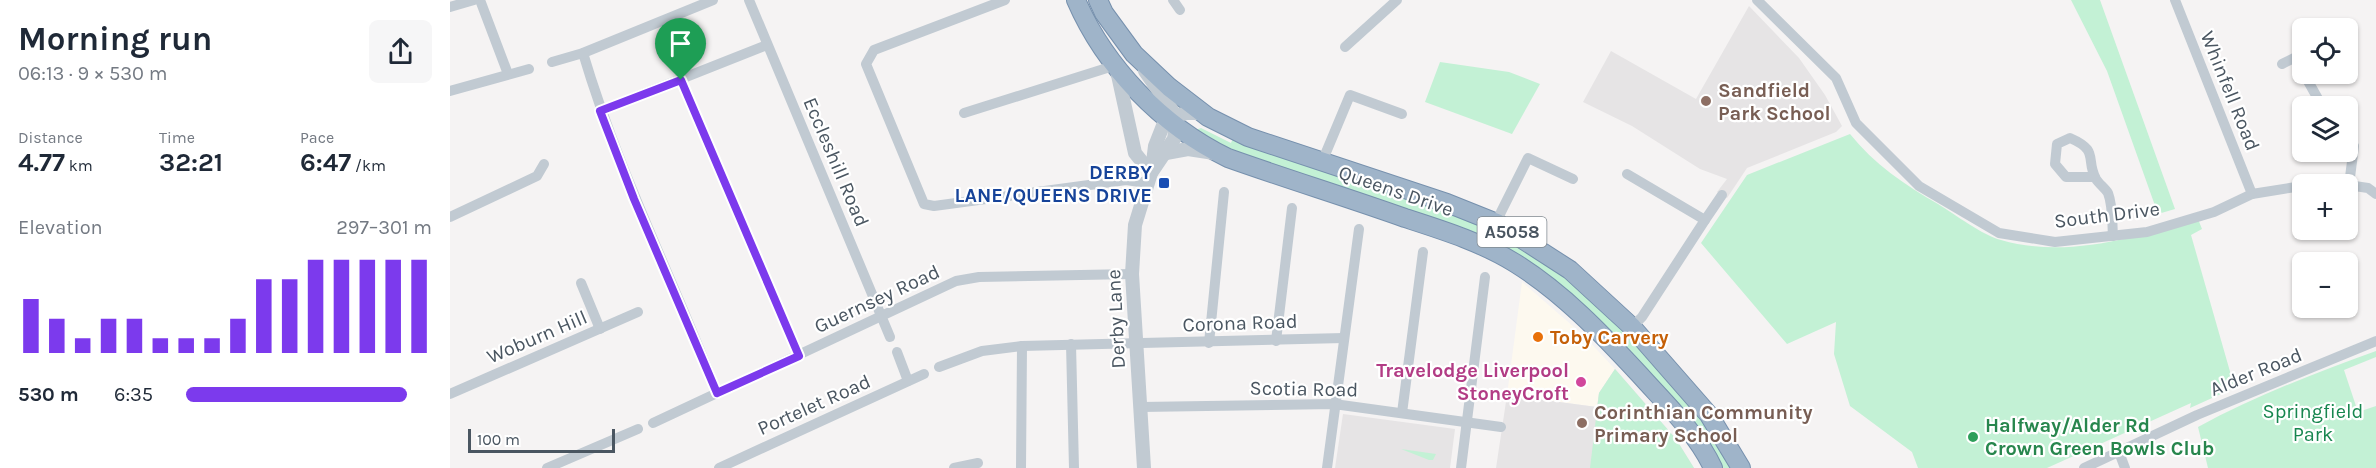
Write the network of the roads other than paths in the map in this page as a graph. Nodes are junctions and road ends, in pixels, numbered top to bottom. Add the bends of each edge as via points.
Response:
1 (474, 0) edge
2 (480, 0) edge
3 (713, 0) edge
4 (749, 0) edge
5 (1005, 0) edge
6 (1076, 0) edge
7 (1098, 0) edge
8 (1173, 0) edge
9 (1397, 0) edge
10 (1757, 0) edge
11 (2175, 0) edge
12 (450, 7) edge
13 (1180, 10) dead end
14 (767, 45) junction
15 (1345, 47) dead end
16 (583, 53) junction
17 (1134, 54) junction
18 (2292, 59) edge
19 (552, 62) dead end
20 (2282, 64) dead end
21 (1115, 65) junction
22 (529, 69) dead end
23 (508, 74) junction
24 (681, 80) junction
25 (450, 91) edge
26 (600, 111) junction
27 (964, 113) dead end
28 (1202, 113) junction
29 (1402, 114) dead end
30 (1172, 120) junction
31 (1166, 153) junction
32 (1222, 154) junction
33 (1322, 162) junction
34 (544, 164) dead end
35 (1627, 174) dead end
36 (1150, 175) junction
37 (2095, 177) dead end
38 (1573, 178) dead end
39 (2358, 187) edge
40 (2292, 188) edge
41 (1224, 192) dead end
42 (2252, 194) junction
43 (2376, 194) edge
44 (1722, 195) dead end
45 (1292, 208) dead end
46 (450, 217) edge
47 (1705, 220) junction
48 (1497, 223) junction
49 (1359, 229) dead end
50 (2113, 236) junction
51 (1486, 248) junction
52 (1423, 252) dead end
53 (1132, 274) junction
54 (1485, 277) dead end
55 (581, 283) dead end
56 (638, 312) dead end
57 (881, 316) junction
58 (1632, 327) junction
59 (600, 329) junction
60 (890, 337) dead end
61 (1344, 338) junction
62 (1276, 341) junction
63 (2376, 341) edge
64 (1137, 343) junction
65 (1209, 343) junction
66 (1071, 344) junction
67 (1022, 346) junction
68 (897, 352) dead end
69 (799, 356) junction
70 (939, 367) dead end
71 (924, 374) dead end
72 (908, 381) junction
73 (717, 393) junction
74 (450, 394) edge
75 (1334, 404) junction
76 (1141, 407) junction
77 (1402, 413) junction
78 (1467, 422) junction
79 (653, 423) dead end
80 (1501, 427) dead end
81 (638, 429) dead end
82 (2119, 452) junction
83 (978, 463) dead end
84 (553, 467) edge
85 (719, 468) edge
86 (954, 468) edge
87 (1022, 468) edge
88 (1074, 468) edge
89 (1144, 468) edge
90 (1327, 468) edge
91 (1461, 468) edge
92 (1713, 468) edge
93 (1741, 468) edge
94 (2084, 468) edge
95 (2126, 468) edge

1 - 12 street
2 - 23 street
3 - 16 street
4 - 14 street, Eccleshill Road
5 - 36 street via 874,50 866,64 924,204 934,206
6 - 21 highway, Queens Drive / A5058
7 - 17 highway, Queens Drive / A5058
8 - 13 street
9 - 15 street
10 - 50 street, South Drive via 1836,78 1856,123 1919,186 1999,233 2055,242
11 - 42 street, Whinfell Road
14 - 24 street
14 - 57 street, Eccleshill Road
16 - 19 street
16 - 26 street
17 - 28 highway, Queens Drive / A5058
17 - 30 street, A5058
18 - 20 street
21 - 27 street
21 - 30 highway, Queens Drive / A5058
21 - 36 street, Queens Drive via 1135,153
22 - 23 street
23 - 25 street
24 - 26 street
24 - 69 street
26 - 73 street
28 - 30 street
28 - 33 highway, Queens Drive / A5058 via 1248,137
29 - 33 street via 1350,95
30 - 31 street, Derby Lane via 1174,139
30 - 32 highway, Queens Drive / A5058
30 - 36 street, Derby Lane via 1155,146
31 - 32 street via 1188,149
31 - 36 street, Derby Lane
32 - 51 highway, Queens Drive / A5058
33 - 48 highway, Queens Drive / A5058
34 - 46 street via 537,176
35 - 47 street
36 - 53 street, Derby Lane via 1135,225
37 - 50 street via 2107,192
38 - 48 street via 1528,158
39 - 43 street
40 - 42 street, South Drive
41 - 65 street
42 - 50 street, South Drive via 2214,212 2158,229
44 - 47 street
45 - 62 street
47 - 58 street
48 - 51 street
48 - 58 highway, Queens Drive / A5058 via 1570,270
49 - 61 street
51 - 92 highway, Queens Drive / A5058 via 1534,276 1582,314 1664,401
52 - 77 street
53 - 57 street, Guernsey Road via 979,277 956,281
53 - 64 street, Derby Lane
54 - 78 street
55 - 59 street
56 - 59 street, Woburn Hill
57 - 60 street, Eccleshill Road
57 - 69 street, Guernsey Road
58 - 93 highway, Queens Drive / A5058 via 1709,415
59 - 74 street, Woburn Hill
61 - 62 street, Corona Road
61 - 75 street
62 - 65 street, Corona Road
63 - 82 street, Alder Road via 2197,415
64 - 65 street, Corona Road
64 - 66 street
64 - 76 street, Derby Lane
66 - 67 street
66 - 88 street
67 - 70 street via 982,351
67 - 87 street
68 - 72 street
69 - 73 street, Guernsey Road
71 - 72 street, Portelet Road
72 - 85 street, Portelet Road
73 - 79 street, Guernsey Road
75 - 76 street, Scotia Road
75 - 77 street, Scotia Road
75 - 90 street
76 - 89 street, Derby Lane
77 - 78 street, Scotia Road
78 - 80 street, Scotia Road
78 - 91 street
81 - 84 street
82 - 94 street, Alder Road
82 - 95 street
83 - 86 street

